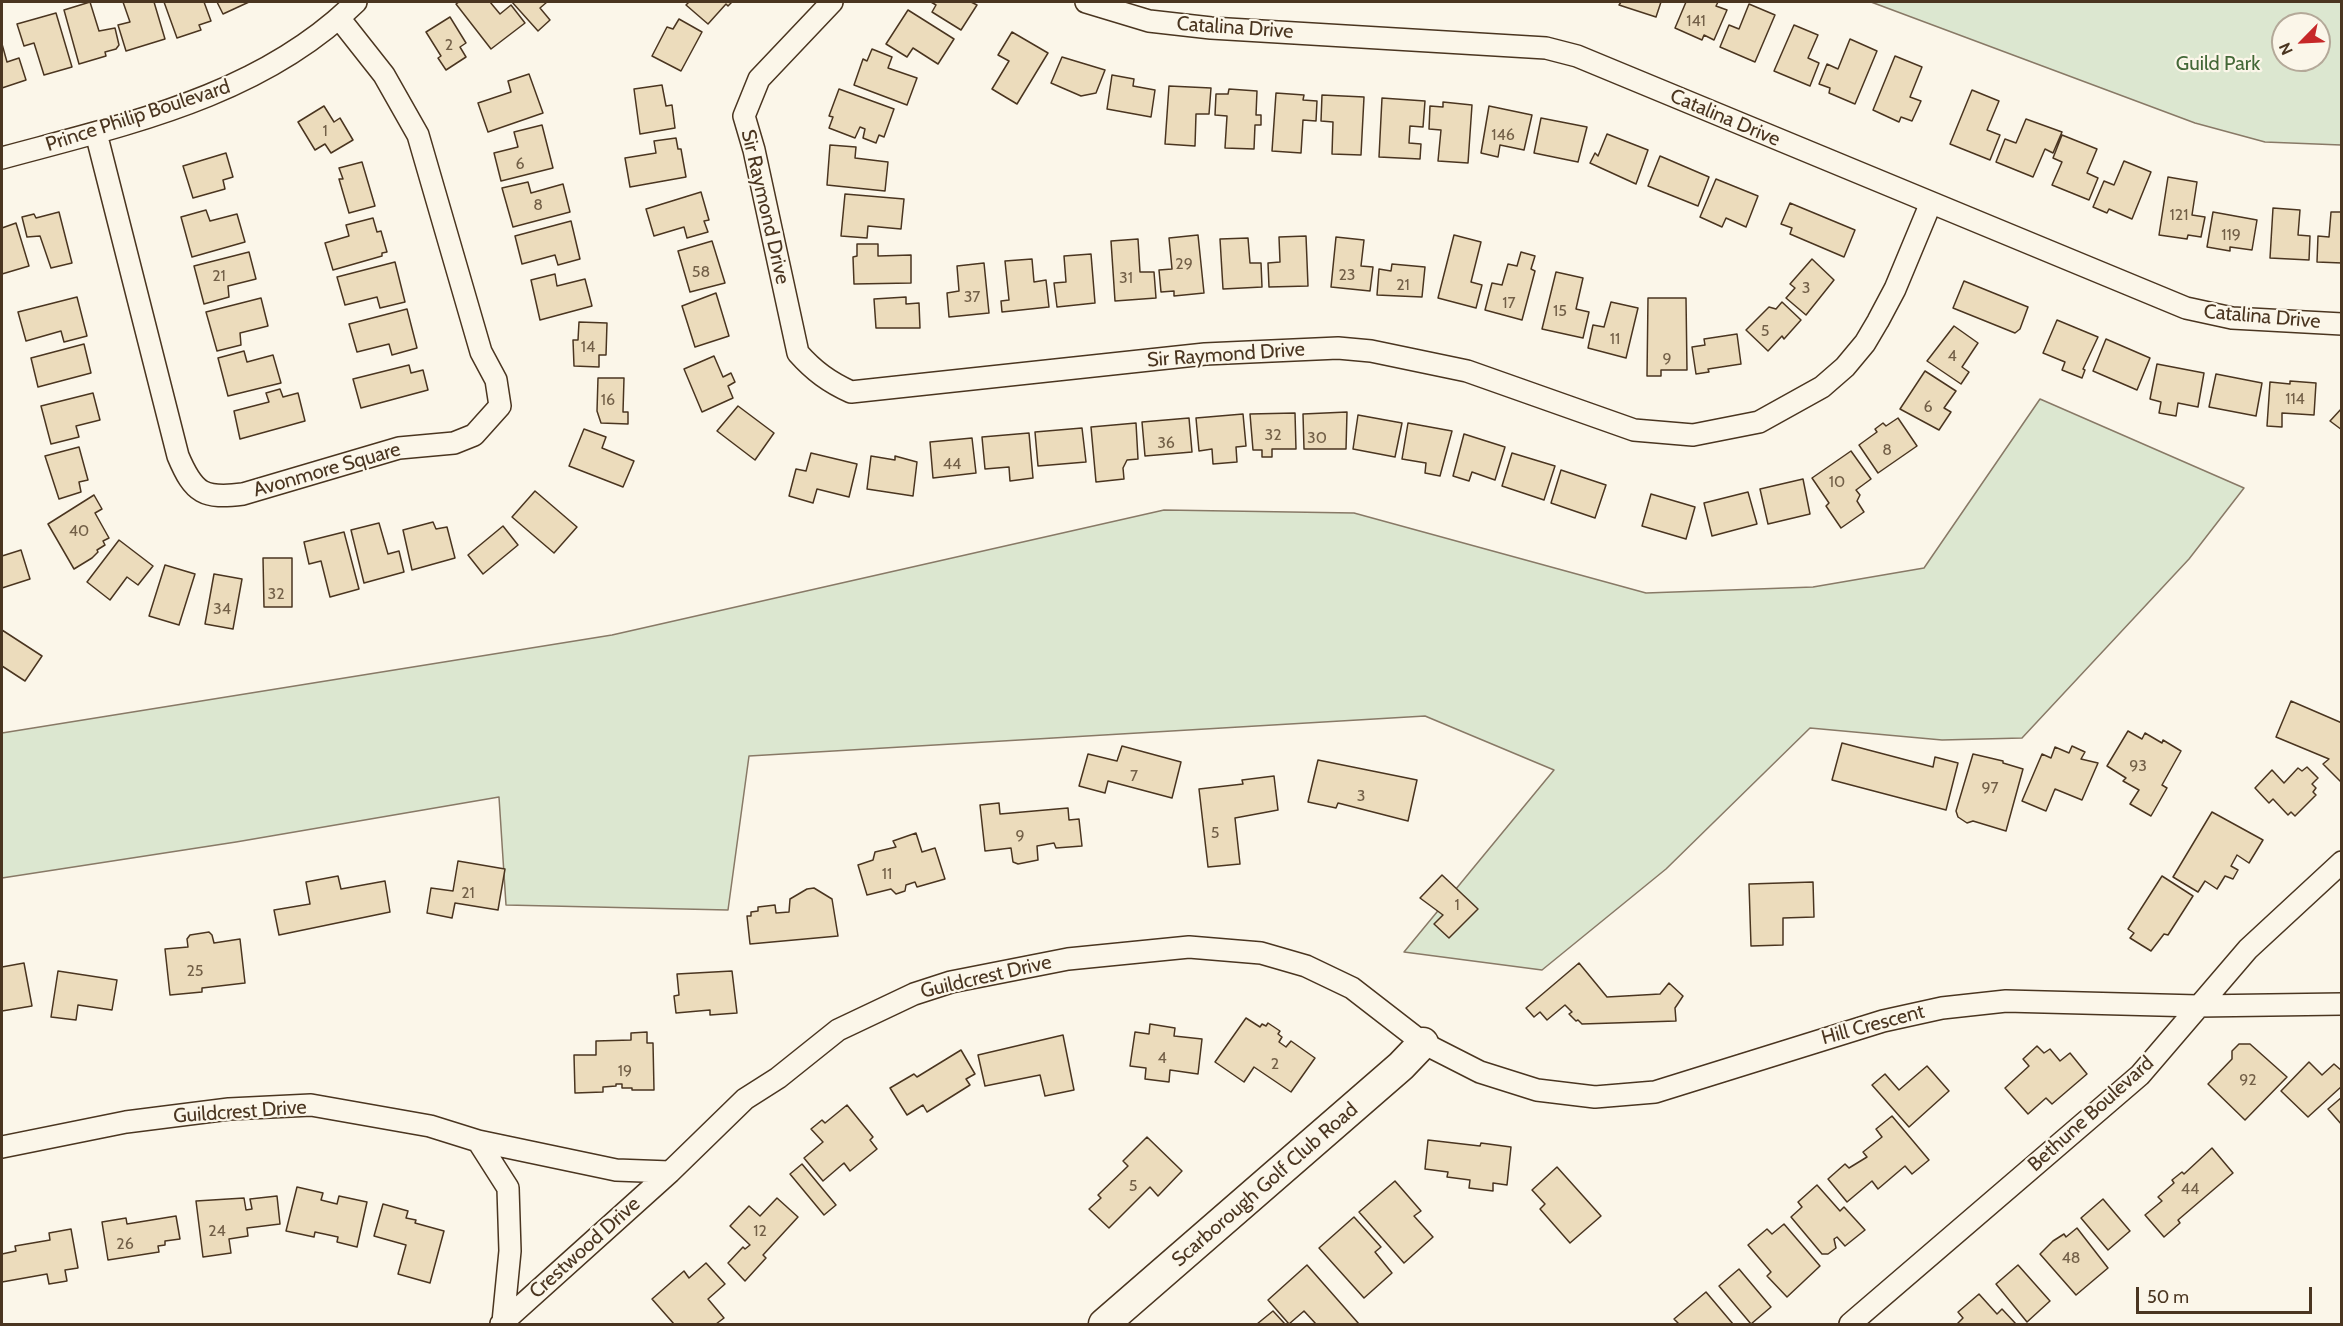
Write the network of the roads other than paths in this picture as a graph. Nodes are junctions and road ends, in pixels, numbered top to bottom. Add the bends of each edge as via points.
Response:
1 (356, 2) edge
2 (832, 2) edge
3 (1086, 2) edge
4 (339, 18) junction
5 (96, 133) junction
6 (2, 158) edge
7 (1930, 205) junction
8 (2342, 324) edge
9 (2342, 862) edge
10 (2342, 1004) edge
11 (2198, 1006) junction
12 (1423, 1043) junction
13 (478, 1141) junction
14 (2, 1147) edge
15 (670, 1172) junction
16 (502, 1323) edge
17 (1104, 1324) edge
18 (1851, 1324) edge

1 - 4 street, Prince Philip Boulevard
2 - 7 street, Sir Raymond Drive via 759,79 744,116 798,353 829,382 851,392 1205,354 1338,348 1467,371 1634,430 1693,435 1759,422 1822,387 1845,367 1882,313
3 - 7 street, Catalina Drive via 1149,21 1211,28 1546,48 1577,56
4 - 5 street, Prince Philip Boulevard via 293,54 239,84
4 - 5 street, Avonmore Square via 384,75 421,145 481,352 496,380 500,406 474,435 454,443 399,447 243,494 218,497 201,493 186,476 178,456
5 - 6 street, Prince Philip Boulevard
7 - 8 street, Catalina Drive via 2186,309 2232,318
9 - 11 street, Bethune Boulevard via 2248,949
10 - 11 street, Hill Crescent
11 - 12 street, Hill Crescent via 2006,1001 1942,1008 1803,1044 1685,1085 1621,1096 1570,1096 1511,1083
11 - 18 street, Bethune Boulevard via 2140,1075
12 - 15 street, Guildcrest Drive via 1352,988 1306,966 1262,953 1189,947 1068,958 951,982 914,994 838,1030 745,1099
12 - 17 street, Scarborough Golf Club Road
13 - 14 street, Guildcrest Drive via 430,1126 311,1105 230,1109 126,1122
13 - 15 street, Guildcrest Drive via 616,1170
13 - 16 street via 508,1188 510,1251
15 - 16 street, Crestwood Drive

